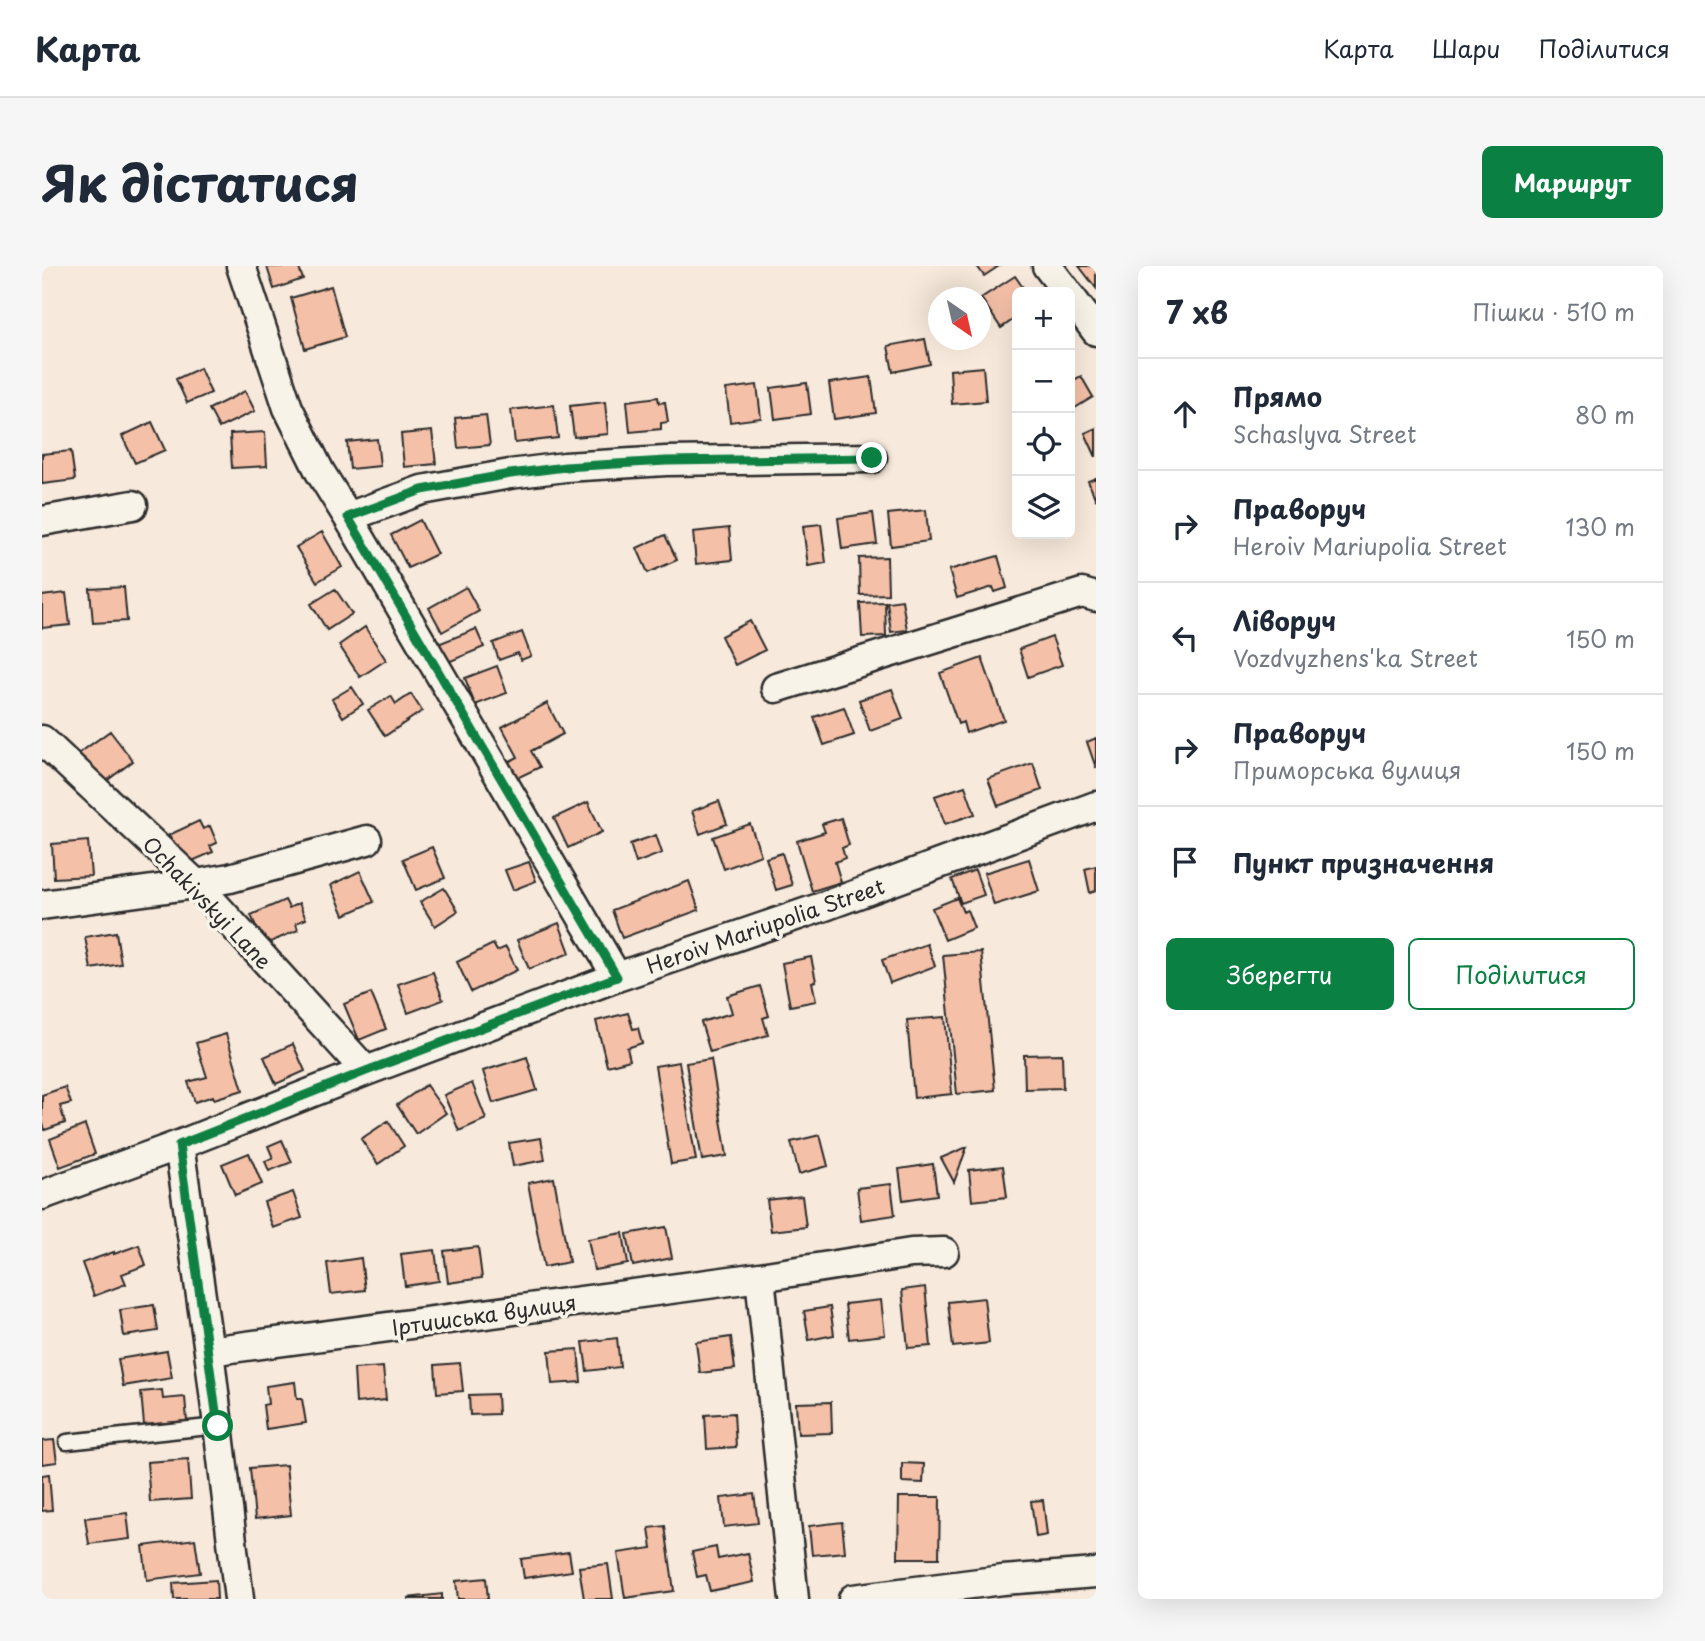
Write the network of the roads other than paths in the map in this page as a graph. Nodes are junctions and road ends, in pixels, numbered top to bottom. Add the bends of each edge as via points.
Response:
1 (241, 266) edge
2 (1047, 266) edge
3 (1063, 287) edge
4 (1075, 303) edge
5 (1096, 331) edge
6 (872, 458) dead end
7 (133, 505) dead end
8 (348, 517) junction
9 (42, 521) edge
10 (1096, 597) edge
11 (776, 688) dead end
12 (42, 740) edge
13 (1096, 806) edge
14 (367, 839) dead end
15 (196, 884) junction
16 (42, 905) edge
17 (617, 977) junction
18 (366, 1071) junction
19 (179, 1145) junction
20 (42, 1195) edge
21 (944, 1252) dead end
22 (760, 1277) junction
23 (209, 1351) junction
24 (218, 1426) junction
25 (67, 1442) dead end
26 (1096, 1573) edge
27 (239, 1599) edge
28 (794, 1599) edge
29 (853, 1599) edge

1 - 8 street via 288,408
2 - 3 street
4 - 5 street
6 - 8 street via 565,467 422,490
7 - 9 street
8 - 17 street
10 - 11 street via 1082,593
12 - 15 street, Ochakivskyi Lane
13 - 17 street, Heroiv Mariupolia Street
14 - 15 street
15 - 16 street
15 - 18 street, Ochakivskyi Lane
17 - 18 street, Heroiv Mariupolia Street
18 - 19 street, Heroiv Mariupolia Street
19 - 20 street, Heroiv Mariupolia Street
19 - 23 street
21 - 22 street, Іртишська вулиця
22 - 23 street, Іртишська вулиця
22 - 28 street
23 - 24 street
24 - 25 lane
24 - 27 street
26 - 29 street

